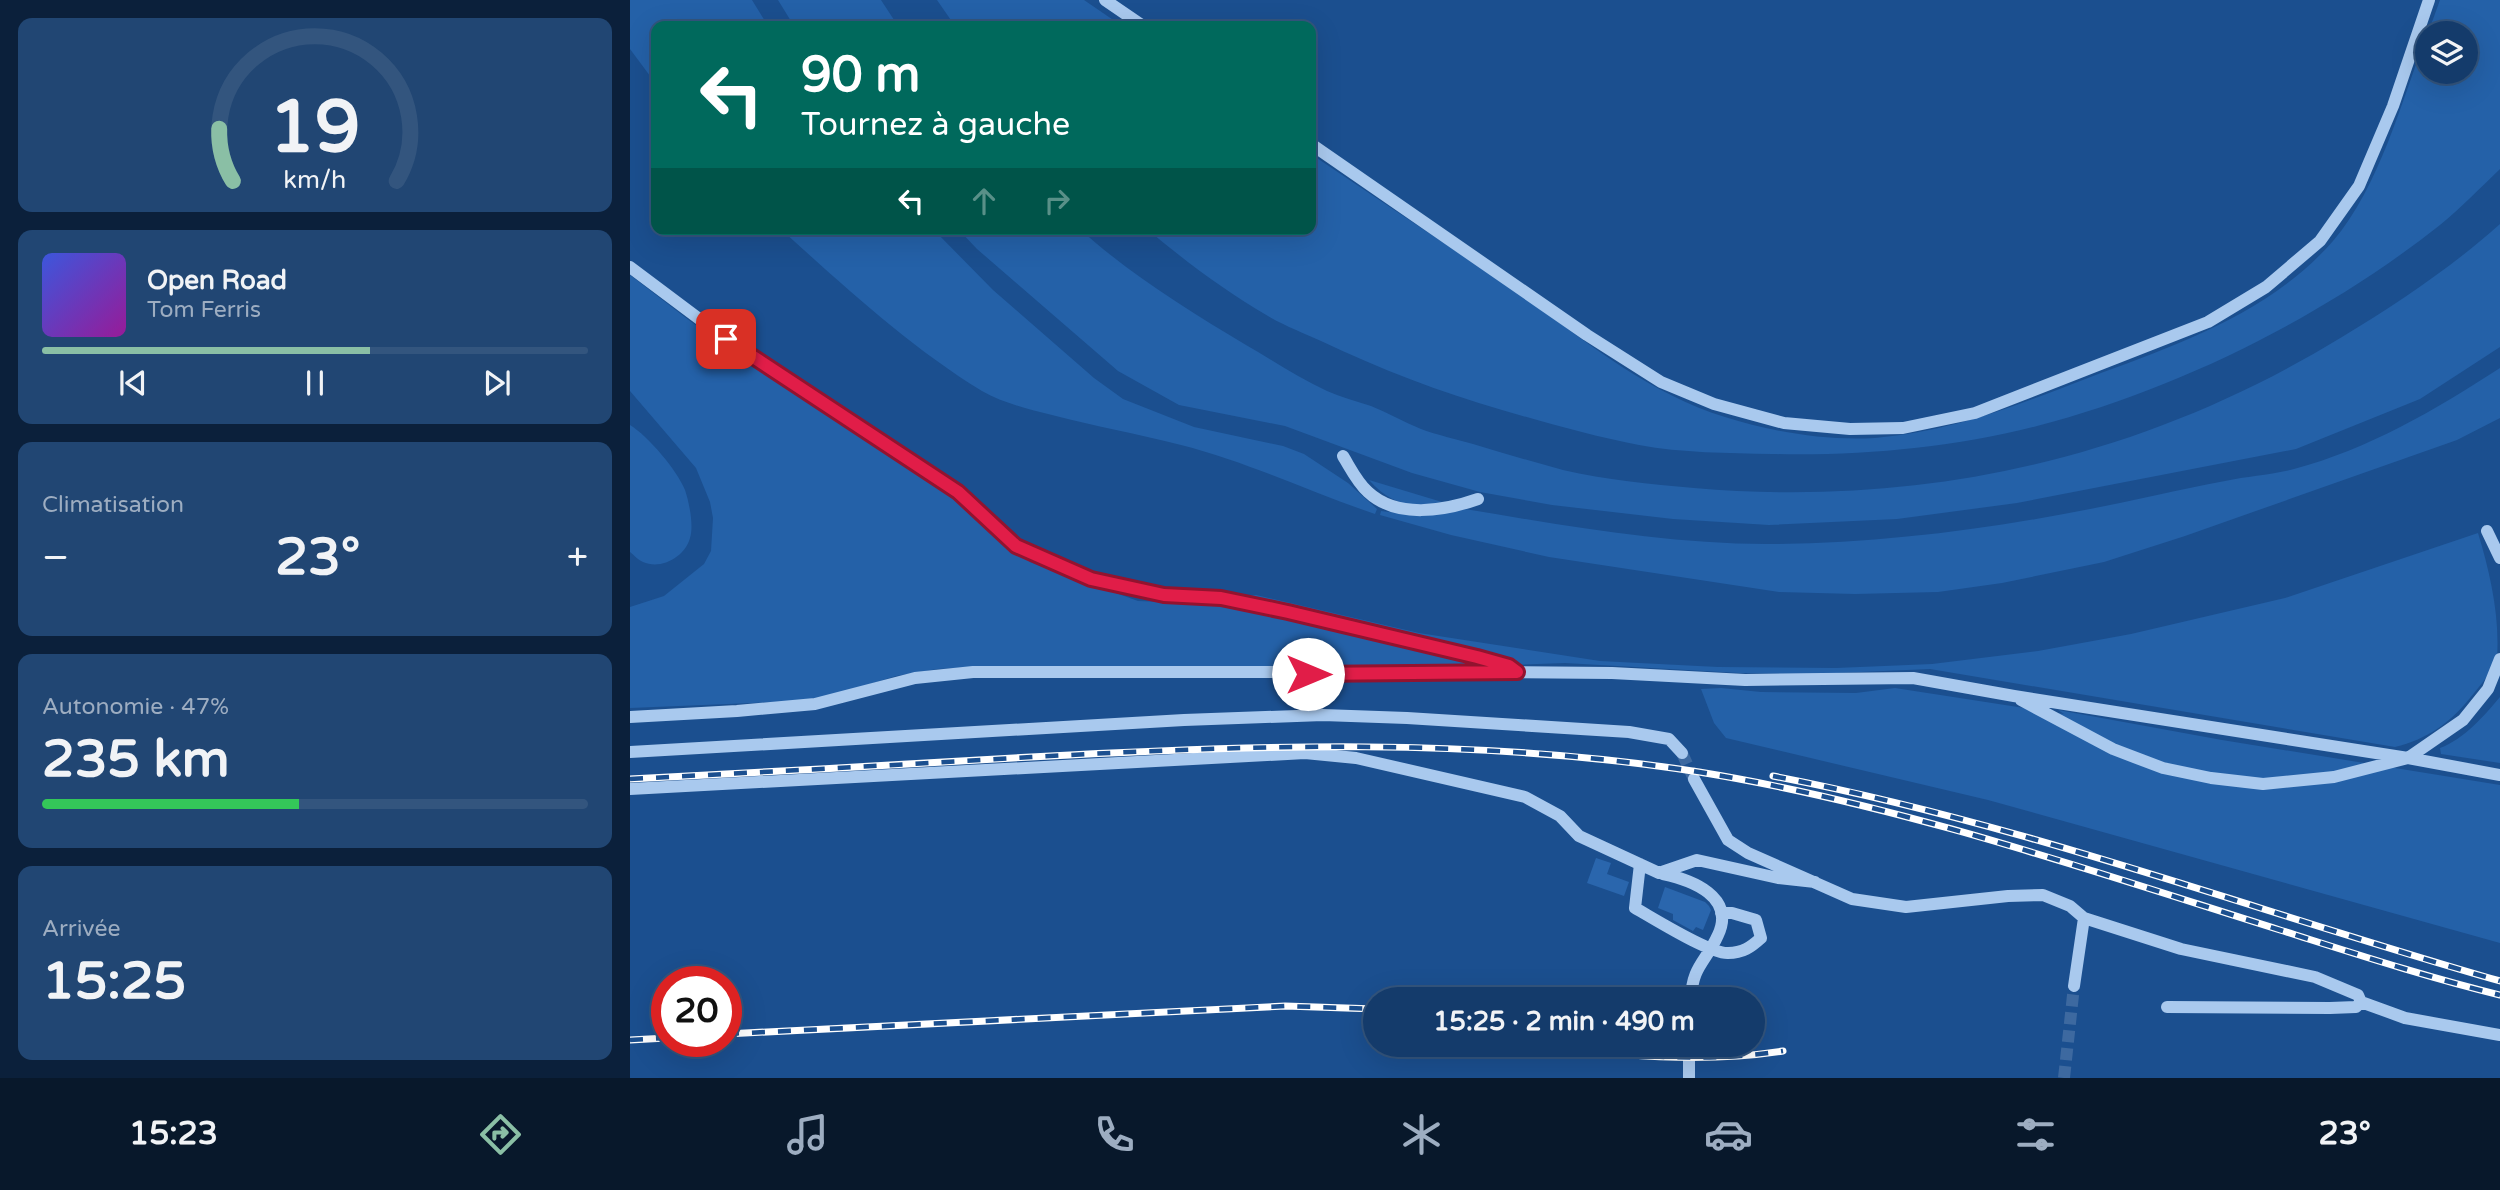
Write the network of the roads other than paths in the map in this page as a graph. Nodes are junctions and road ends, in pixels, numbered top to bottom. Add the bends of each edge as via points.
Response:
1 (1105, 0) edge
2 (2429, 0) edge
3 (1136, 21) edge
4 (1316, 147) edge
5 (630, 267) edge
6 (1343, 456) dead end
7 (1478, 499) dead end
8 (2487, 531) dead end
9 (2500, 558) edge
10 (2500, 659) edge
11 (1517, 672) junction
12 (2014, 696) junction
13 (630, 717) edge
14 (630, 752) edge
15 (1682, 753) tunnel mouth
16 (2408, 758) junction
17 (2500, 775) edge
18 (1694, 779) tunnel mouth
19 (630, 789) edge
20 (1640, 864) junction
21 (1659, 873) junction
22 (1815, 882) junction
23 (1721, 914) junction
24 (2084, 918) junction
25 (1710, 948) junction
26 (2074, 986) tunnel mouth
27 (1691, 987) edge
28 (2361, 1002) junction
29 (2167, 1007) dead end
30 (2500, 1035) edge
31 (1689, 1057) edge
32 (1689, 1078) edge

1 - 3 lane
2 - 4 lane via 2393,106 2359,186 2320,240 2266,287 2208,322 1975,413 1903,428 1784,423 1714,404 1661,382
5 - 11 lane via 726,339 958,492 1016,546 1091,579 1164,595 1221,598 1288,612 1477,657
6 - 7 lane via 1367,491 1392,507 1435,510
8 - 9 lane
10 - 16 lane via 2488,689 2463,720
11 - 12 lane via 1745,680 1913,678
11 - 13 lane via 973,672 915,678 815,704
12 - 16 lane
12 - 16 lane via 2113,749 2163,768 2211,778 2263,784 2334,778
14 - 15 lane via 1323,715 1629,732 1669,739
16 - 17 lane
18 - 22 lane via 1728,840
19 - 20 lane via 1305,753 1356,758 1525,797 1560,816 1578,836
20 - 21 lane
20 - 25 lane via 1634,908
21 - 22 lane via 1697,860
21 - 23 lane via 1684,878 1709,893 1719,903
22 - 24 lane via 1852,899 1906,907 2043,895 2070,906
23 - 25 lane via 1719,934
23 - 25 lane via 1756,920 1761,938 1747,950 1725,954
24 - 26 lane
24 - 28 lane via 2181,949 2315,977 2358,995
25 - 27 lane
28 - 29 lane via 2357,1007 2339,1008
28 - 30 lane via 2405,1018
31 - 32 lane

